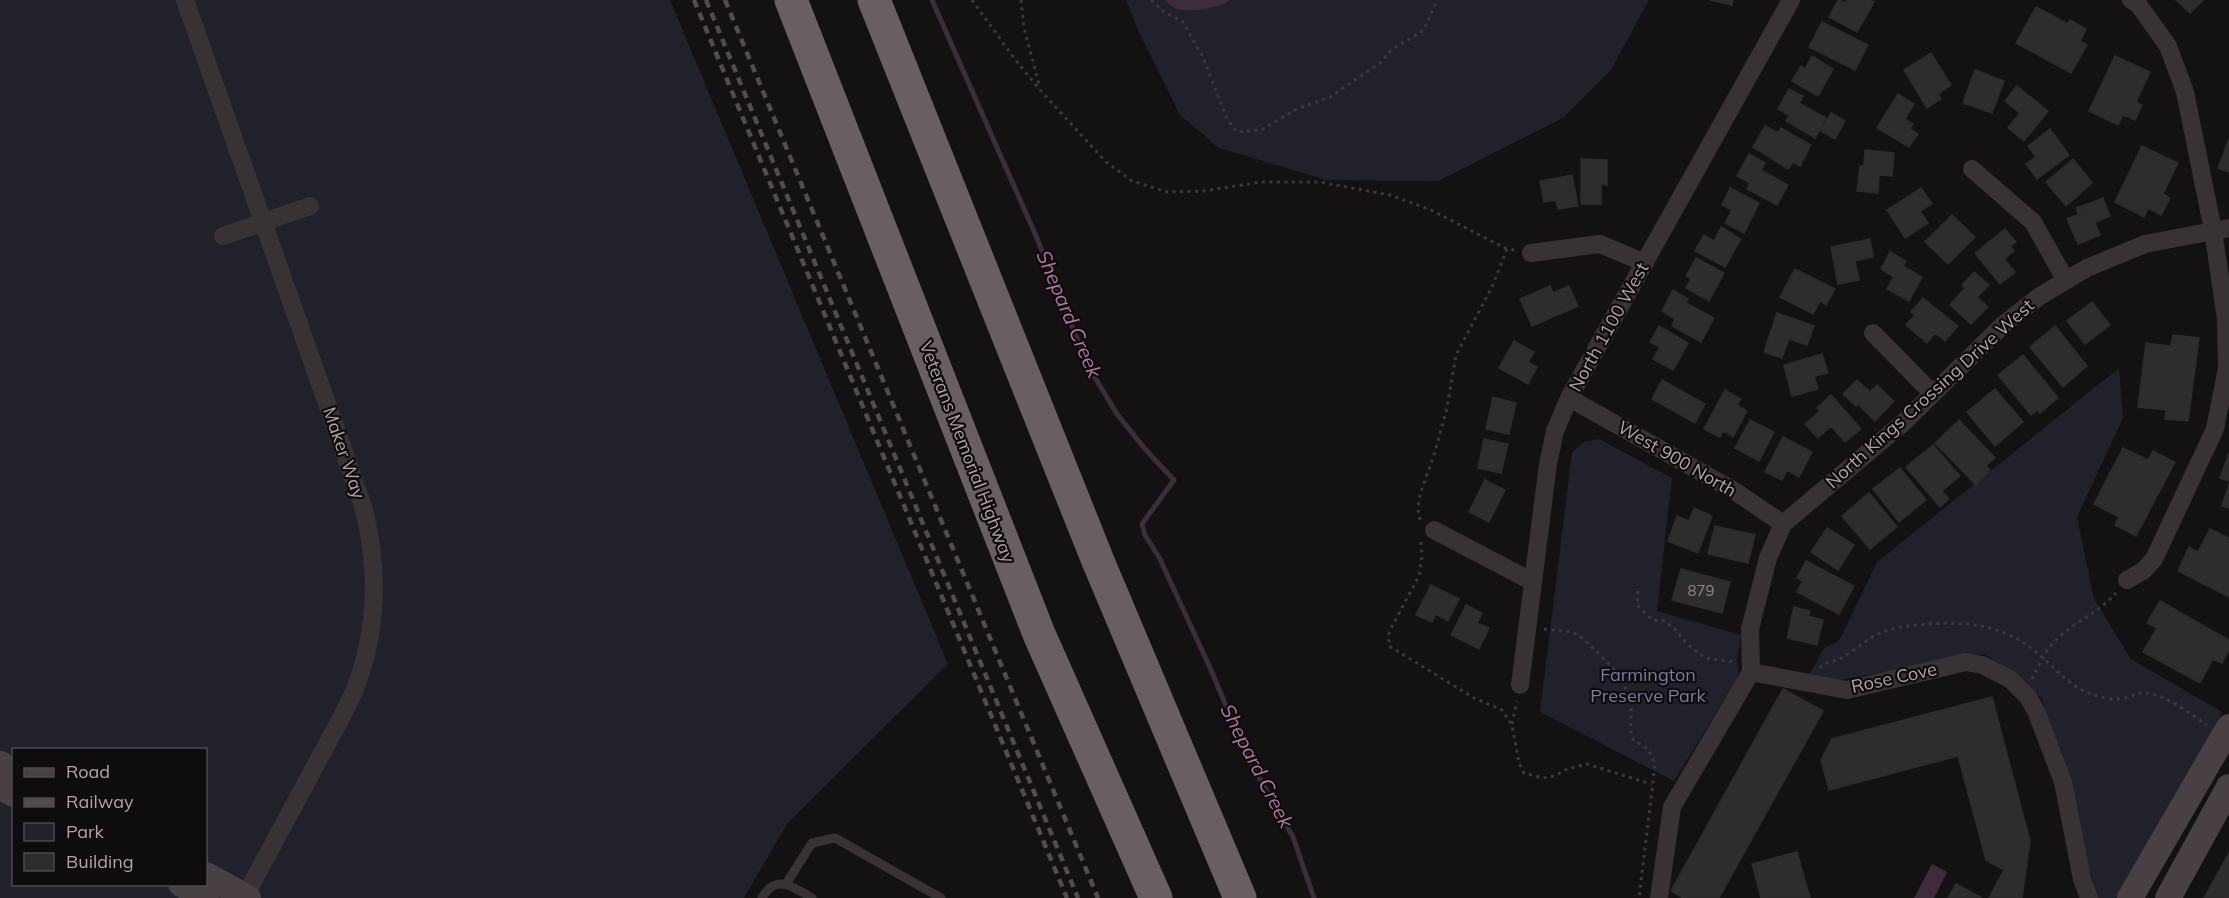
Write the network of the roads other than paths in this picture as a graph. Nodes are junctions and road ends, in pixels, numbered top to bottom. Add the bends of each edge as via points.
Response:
1 (185, 0) edge
2 (791, 0) edge
3 (874, 0) edge
4 (1791, 0) edge
5 (2131, 0) edge
6 (1972, 169) dead end
7 (310, 206) dead end
8 (263, 222) junction
9 (2221, 229) edge
10 (223, 236) dead end
11 (1531, 253) dead end
12 (1645, 263) junction
13 (2066, 279) junction
14 (1873, 333) dead end
15 (1933, 393) junction
16 (1569, 398) junction
17 (1783, 524) junction
18 (1434, 530) dead end
19 (2127, 580) road end
20 (1533, 582) junction
21 (1751, 672) junction
22 (1520, 685) road end
23 (2229, 727) edge
24 (2229, 787) edge
25 (207, 876) edge
26 (786, 884) junction
27 (183, 886) edge
28 (246, 897) edge
29 (206, 898) edge
30 (762, 898) edge
31 (812, 898) edge
32 (941, 898) edge
33 (1156, 898) edge
34 (1240, 898) edge
35 (1659, 898) edge
36 (2089, 898) edge
37 (2130, 898) edge
38 (2168, 898) edge

1 - 8 street, Maker Way
2 - 33 highway, Veterans Memorial Highway via 1039,634
3 - 34 highway via 1098,561
4 - 12 street, North 1100 West
5 - 9 street via 2168,46 2185,92
6 - 13 street via 2033,222
7 - 8 street
8 - 10 street
8 - 28 street, Maker Way via 363,506 373,557 375,594 368,648 354,689
9 - 13 street, North Kings Crossing Drive West via 2145,244
9 - 19 street via 2227,368 2215,429 2154,559
11 - 12 street via 1600,244
12 - 16 street, North 1100 West
13 - 15 street, North Kings Crossing Drive West via 2004,324
14 - 15 street
15 - 17 street, North Kings Crossing Drive West
16 - 17 street, West 900 North via 1733,490
16 - 20 street, North 1100 West via 1555,430 1548,464
17 - 21 street, North Kings Crossing Drive West via 1768,558 1750,629
18 - 20 street
20 - 22 street, North 1100 West
21 - 35 street via 1672,807
21 - 36 street, Rose Cove via 1847,690 1966,662 2010,679 2036,711 2063,782
23 - 37 street
24 - 38 street
25 - 28 street
26 - 30 lane via 768,888
26 - 31 lane
26 - 32 lane via 812,843 835,838
27 - 29 street

